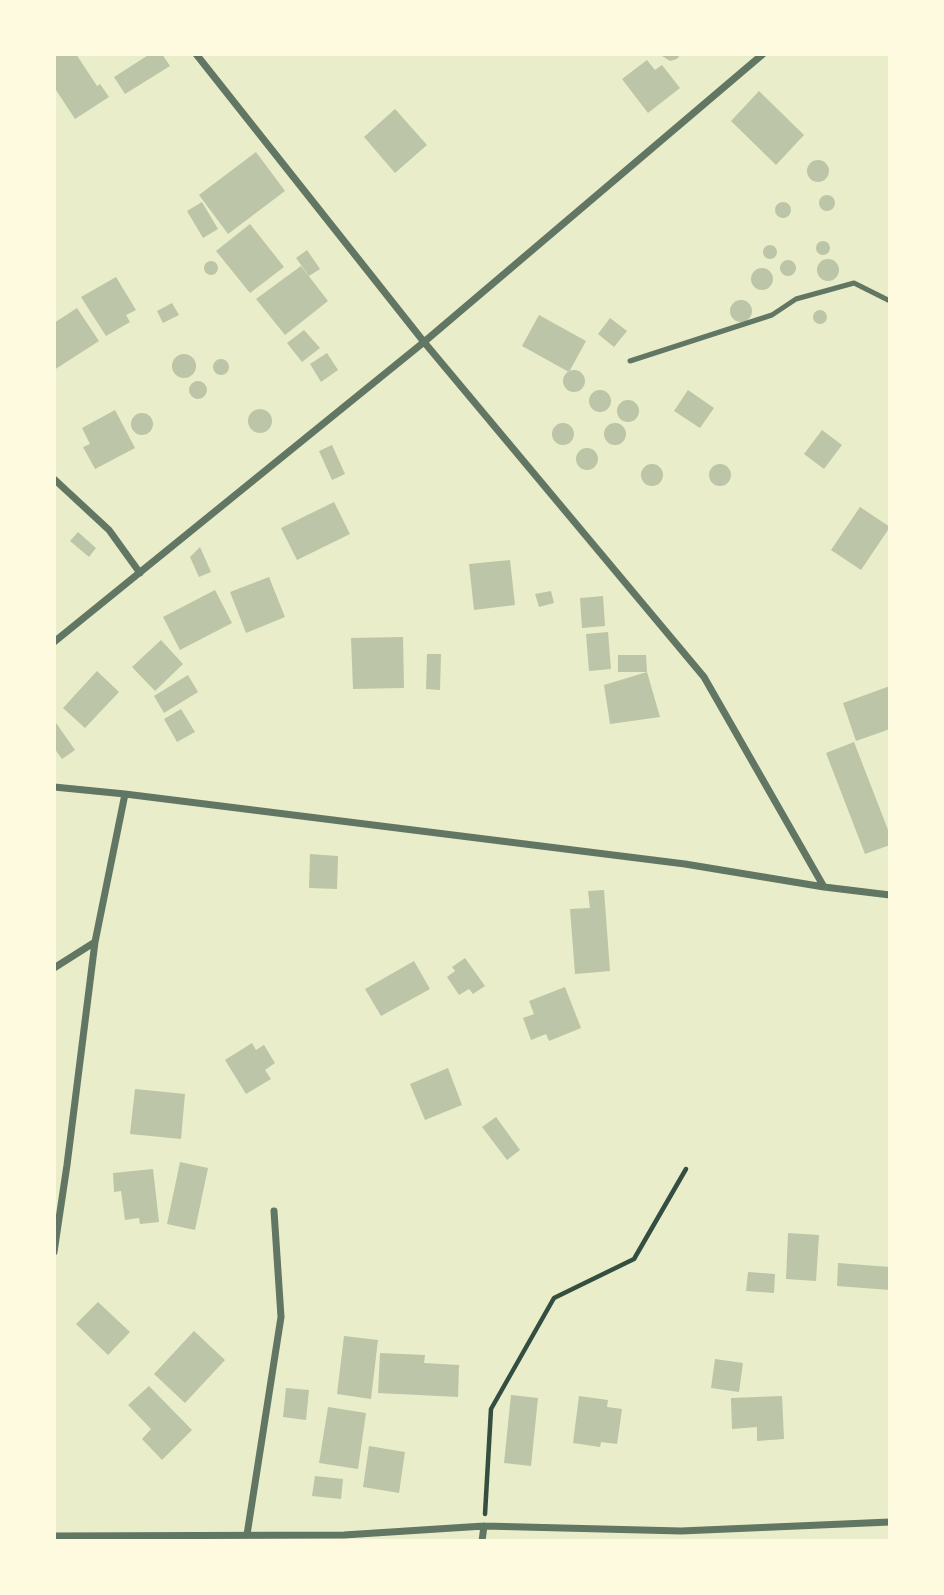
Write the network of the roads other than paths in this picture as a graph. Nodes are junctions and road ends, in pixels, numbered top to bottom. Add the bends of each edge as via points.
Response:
1 (196, 54) edge
2 (763, 54) edge
3 (890, 301) edge
4 (424, 342) junction
5 (630, 361) dead end
6 (54, 479) edge
7 (140, 573) junction
8 (54, 642) edge
9 (54, 787) edge
10 (125, 794) junction
11 (824, 887) junction
12 (890, 895) edge
13 (95, 942) junction
14 (54, 968) edge
15 (274, 1211) dead end
16 (54, 1252) edge
17 (890, 1522) edge
18 (484, 1526) junction
19 (681, 1531) junction
20 (54, 1536) edge
21 (247, 1538) edge
22 (482, 1541) edge
23 (680, 1541) edge

1 - 4 street
2 - 4 street
3 - 5 lane via 854,283 796,299 772,316
4 - 7 street
4 - 11 street via 704,677
6 - 7 street via 109,530
7 - 8 street
9 - 10 street
10 - 11 street via 685,864
10 - 13 street
11 - 12 street
13 - 14 street
13 - 16 street
15 - 21 street via 281,1317
17 - 19 street
18 - 19 street
18 - 21 street
18 - 22 street
19 - 23 street
20 - 21 street

